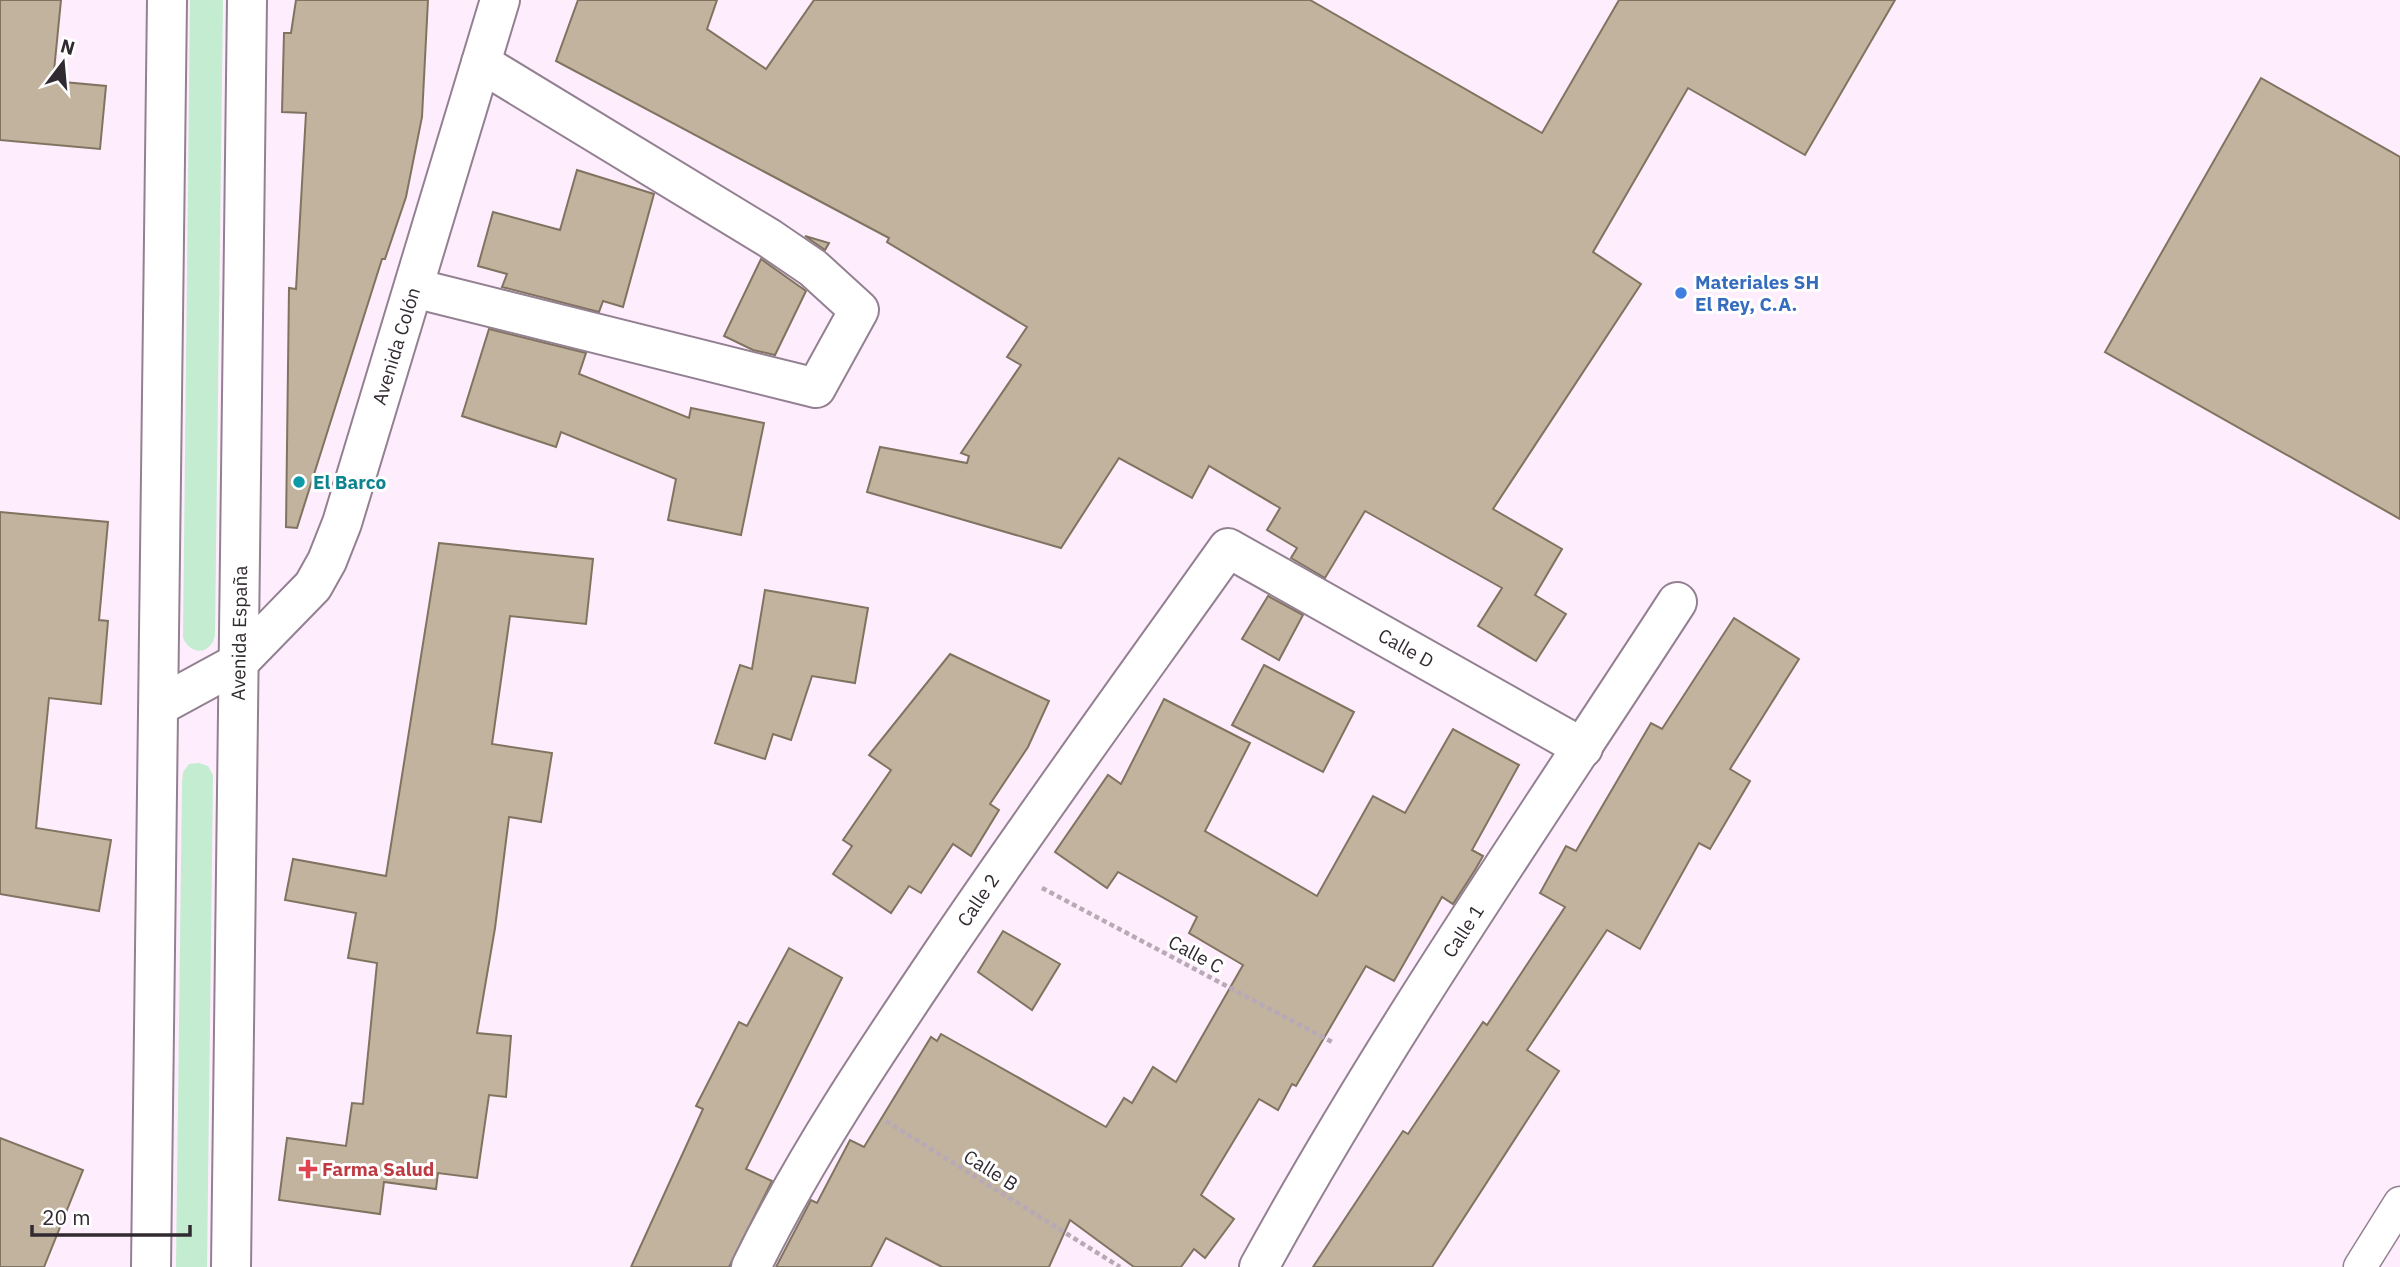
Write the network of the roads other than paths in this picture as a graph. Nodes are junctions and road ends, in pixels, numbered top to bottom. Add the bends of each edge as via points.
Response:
1 (167, 0) edge
2 (247, 0) edge
3 (500, 0) edge
4 (481, 63) junction
5 (414, 288) junction
6 (1228, 548) joint
7 (1677, 602) dead end
8 (238, 663) junction
9 (159, 706) junction
10 (1583, 747) junction
11 (2400, 1203) edge
12 (151, 1267) edge
13 (231, 1267) edge
14 (751, 1267) edge
15 (1259, 1267) edge
16 (2360, 1267) edge

1 - 9 street
2 - 8 street, Avenida España
3 - 4 street, Avenida Colón
4 - 5 street, Avenida Colón
4 - 5 street via 769,238 814,268 859,310 816,388
5 - 8 street, Avenida Colón via 327,561 313,586
6 - 10 street, Calle D
6 - 14 street, Calle 2 via 1001,866 847,1096
7 - 10 street, Calle 1
8 - 9 street, Avenida Colón
8 - 13 street, Avenida España
9 - 12 street
10 - 15 street, Calle 1 via 1378,1066
11 - 16 lane

